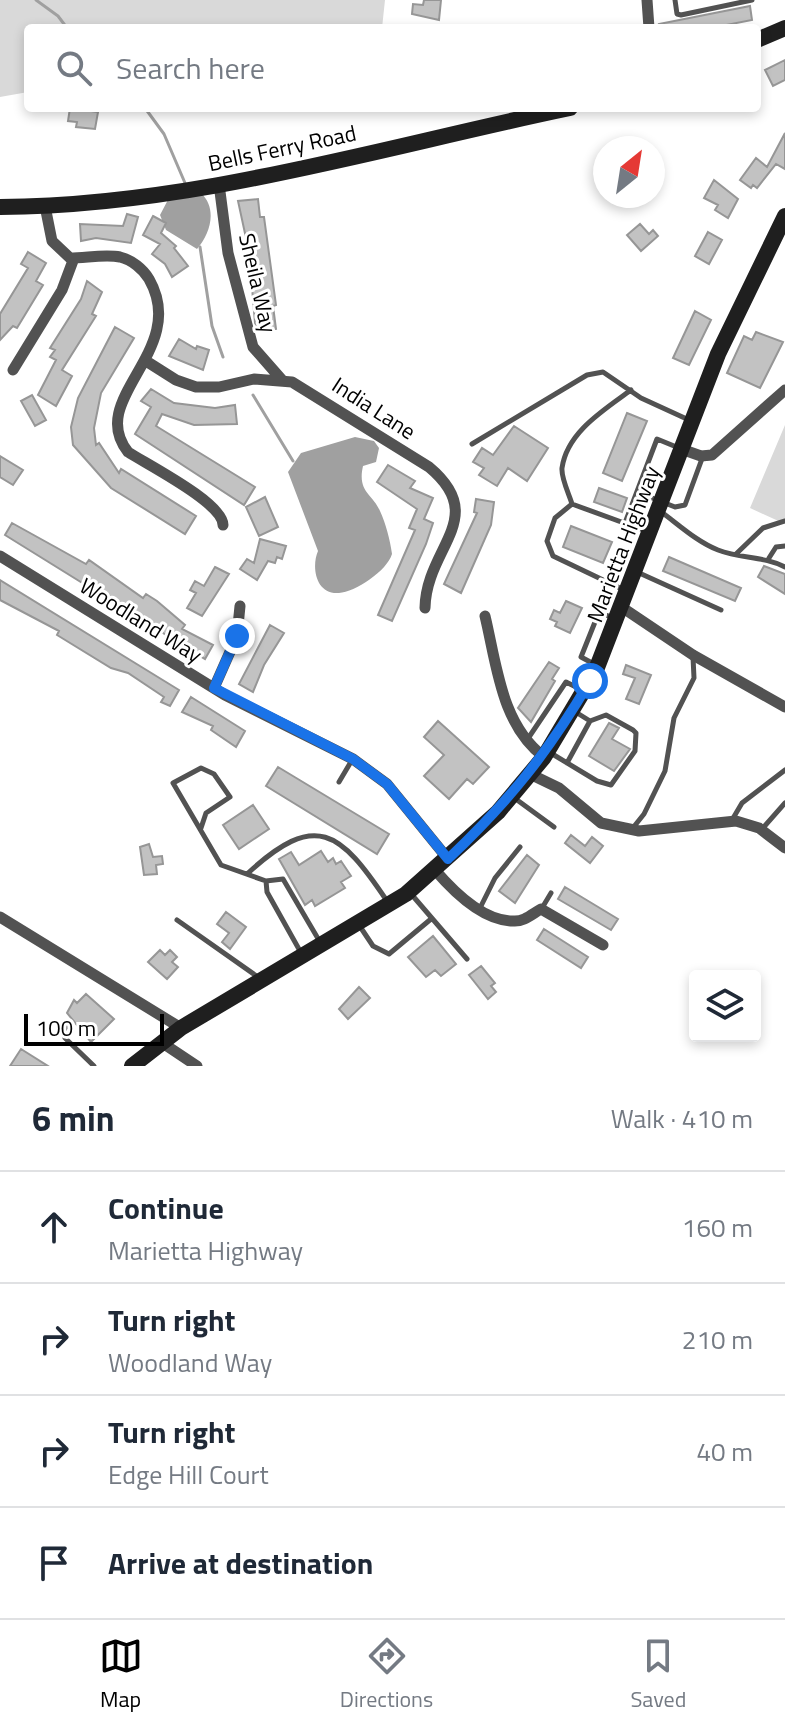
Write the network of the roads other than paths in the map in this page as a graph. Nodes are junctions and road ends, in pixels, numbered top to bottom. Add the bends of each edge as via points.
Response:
1 (647, 0) edge
2 (675, 0) edge
3 (752, 0) edge
4 (649, 24) edge
5 (785, 28) edge
6 (761, 38) edge
7 (552, 112) edge
8 (219, 184) junction
9 (45, 206) junction
10 (0, 207) edge
11 (785, 216) edge
12 (74, 258) junction
13 (146, 361) junction
14 (13, 370) dead end
15 (282, 380) junction
16 (631, 390) junction
17 (785, 390) edge
18 (694, 422) junction
19 (472, 444) dead end
20 (684, 450) junction
21 (703, 455) junction
22 (637, 492) junction
23 (572, 504) junction
24 (661, 506) junction
25 (785, 521) edge
26 (625, 523) junction
27 (223, 525) dead end
28 (650, 532) junction
29 (785, 546) edge
30 (736, 554) junction
31 (0, 556) edge
32 (769, 558) junction
33 (785, 567) edge
34 (636, 572) junction
35 (240, 606) dead end
36 (623, 607) junction
37 (425, 608) dead end
38 (721, 610) dead end
39 (485, 616) dead end
40 (693, 655) junction
41 (214, 688) junction
42 (584, 691) junction
43 (785, 707) edge
44 (574, 710) junction
45 (590, 721) junction
46 (526, 742) junction
47 (546, 754) junction
48 (353, 759) junction
49 (567, 763) junction
50 (785, 770) edge
51 (530, 774) junction
52 (339, 782) dead end
53 (512, 796) junction
54 (785, 803) edge
55 (731, 821) junction
56 (554, 827) dead end
57 (201, 828) junction
58 (632, 830) junction
59 (761, 830) junction
60 (520, 847) dead end
61 (785, 848) edge
62 (448, 859) junction
63 (435, 870) junction
64 (247, 874) junction
65 (266, 881) junction
66 (409, 892) junction
67 (551, 893) dead end
68 (390, 905) junction
69 (480, 908) junction
70 (541, 909) junction
71 (0, 917) edge
72 (431, 919) junction
73 (177, 920) dead end
74 (359, 925) junction
75 (603, 945) dead end
76 (323, 946) junction
77 (303, 957) junction
78 (467, 959) dead end
79 (262, 980) junction
80 (69, 1023) dead end
81 (181, 1028) junction
82 (161, 1042) junction
83 (94, 1066) edge
84 (132, 1066) edge
85 (197, 1066) edge

1 - 4 street
2 - 3 lane via 681,15
5 - 6 main road
7 - 8 main road, Bells Ferry Road
8 - 9 main road, Bells Ferry Road
8 - 15 street, Sheila Way via 228,253 253,347
9 - 10 main road, Bells Ferry Road
9 - 12 street via 52,241
11 - 18 main road, Marietta Highway via 736,313
12 - 13 street via 119,257 145,272 159,319
12 - 14 street via 62,290
13 - 15 street, India Lane via 196,387
13 - 27 street via 121,404 117,439 128,452 214,506
15 - 37 street, India Lane via 309,390 447,482 456,519 425,587
16 - 18 lane
16 - 19 lane via 603,372 587,375
16 - 23 lane via 591,419 572,442 561,470
17 - 21 street via 723,447
18 - 20 main road, Marietta Highway
20 - 21 street
20 - 22 lane via 657,439
20 - 24 main road, Marietta Highway
21 - 24 lane via 685,505
22 - 24 lane
22 - 26 lane
23 - 26 lane
23 - 36 lane via 555,518 547,541 553,556
24 - 28 main road, Marietta Highway
24 - 30 lane via 717,550
25 - 30 lane via 763,528
26 - 28 lane
28 - 34 main road, Marietta Highway
29 - 32 lane via 776,547
30 - 32 lane
31 - 41 street, Woodland Way
32 - 33 lane
34 - 36 main road, Marietta Highway
34 - 38 lane
35 - 41 street via 237,636
36 - 40 street
36 - 42 main road, Marietta Highway
39 - 46 street via 511,719
40 - 43 street
40 - 58 lane via 694,678 674,718 665,771
41 - 48 street, Woodland Way
42 - 44 main road, Marietta Highway
42 - 46 lane via 566,682
44 - 45 lane
44 - 47 main road, Marietta Highway
45 - 49 lane
45 - 49 lane via 606,715 633,730 635,751 611,785
46 - 47 street
47 - 49 lane
47 - 51 main road, Marietta Highway
48 - 52 lane
48 - 62 street, Woodland Way via 387,784
50 - 55 lane via 742,803
51 - 53 main road, Marietta Highway
51 - 58 street via 559,788 601,823
53 - 56 lane
53 - 62 main road, Marietta Highway
54 - 59 lane
55 - 58 street
55 - 59 street
57 - 57 lane via 206,813 230,797 214,774 201,768 173,783
57 - 64 lane via 221,865
59 - 61 street
60 - 69 lane
62 - 63 main road, Marietta Highway
63 - 66 main road, Marietta Highway
63 - 69 street
64 - 65 lane
64 - 68 lane via 299,836 323,834 357,857
65 - 76 lane via 283,879
65 - 77 lane
66 - 68 main road, Marietta Highway
66 - 72 lane
67 - 70 lane
68 - 74 main road, Marietta Highway
69 - 70 street via 513,922
70 - 75 street
71 - 81 street
72 - 74 lane via 389,954 373,946
72 - 78 lane
73 - 79 lane
74 - 76 main road, Marietta Highway
76 - 77 main road, Marietta Highway
77 - 79 main road, Marietta Highway
79 - 81 main road, Marietta Highway
80 - 83 lane via 65,1038
81 - 82 main road, Marietta Highway
82 - 84 main road, Marietta Highway
82 - 85 street

